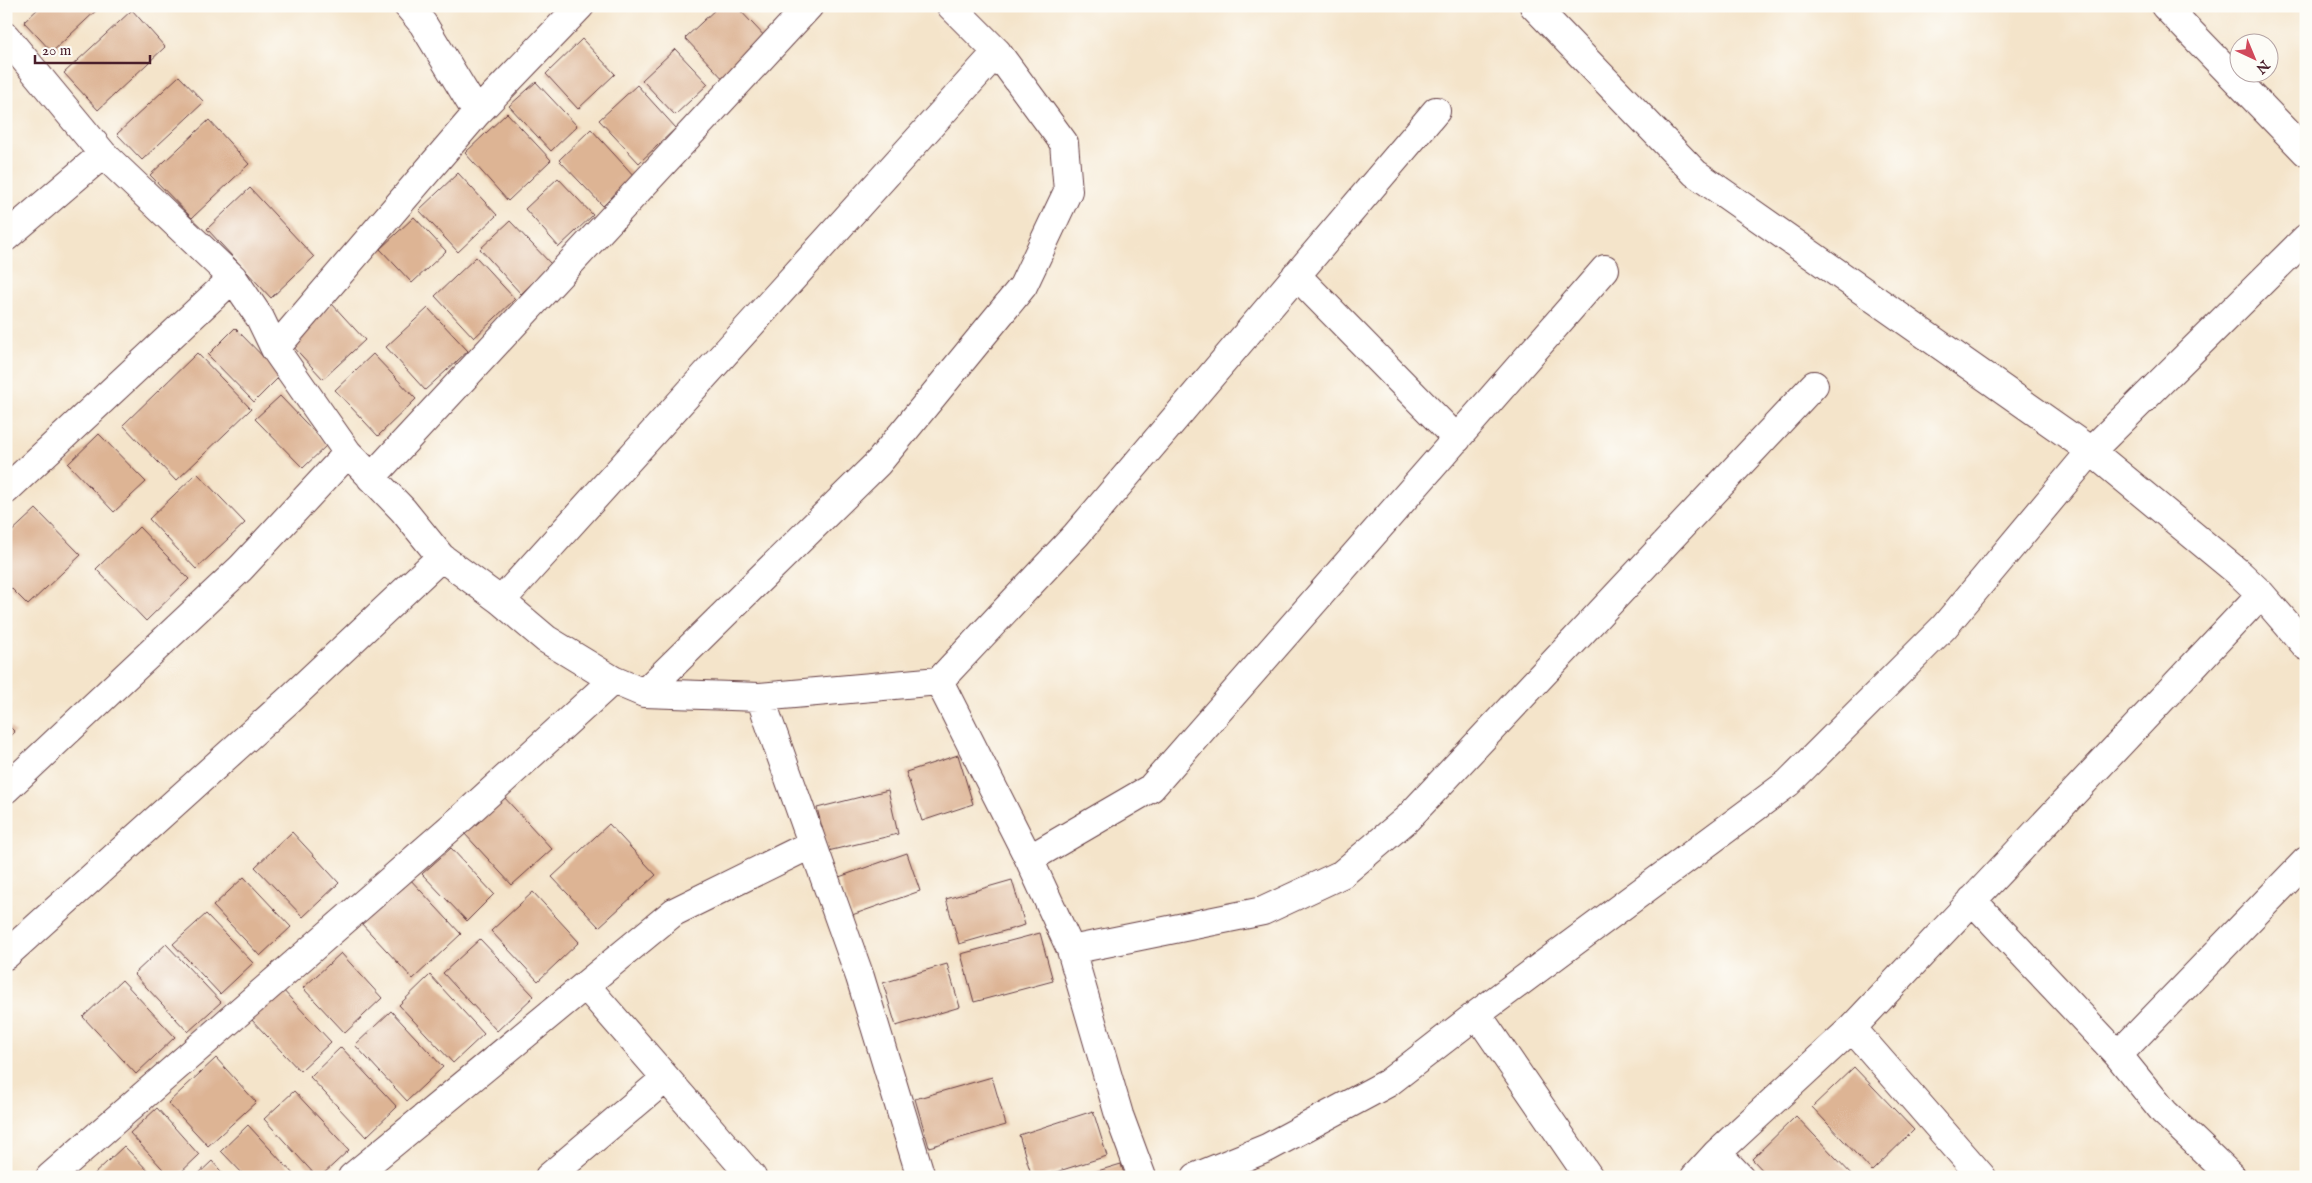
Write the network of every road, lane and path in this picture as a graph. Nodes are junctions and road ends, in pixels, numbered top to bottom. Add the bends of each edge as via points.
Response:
1 (408, 6) edge
2 (580, 6) edge
3 (809, 6) edge
4 (951, 6) edge
5 (1534, 6) edge
6 (2165, 6) edge
7 (6, 37) edge
8 (996, 52) junction
9 (1436, 111) dead end
10 (477, 113) junction
11 (2306, 152) edge
12 (103, 154) junction
13 (6, 237) edge
14 (2306, 238) edge
15 (1606, 269) dead end
16 (1296, 275) junction
17 (233, 278) junction
18 (275, 349) junction
19 (1814, 385) dead end
20 (1457, 439) junction
21 (2091, 450) junction
22 (348, 453) junction
23 (371, 478) junction
24 (6, 490) edge
25 (440, 557) junction
26 (2261, 594) junction
27 (501, 601) junction
28 (2306, 646) edge
29 (613, 680) junction
30 (939, 681) junction
31 (644, 693) junction
32 (760, 697) junction
33 (6, 789) edge
34 (812, 844) junction
35 (1029, 859) junction
36 (2306, 861) edge
37 (1972, 900) junction
38 (1071, 950) junction
39 (6, 955) edge
40 (586, 986) junction
41 (1477, 1014) junction
42 (1852, 1028) junction
43 (2118, 1055) junction
44 (666, 1078) junction
45 (1717, 1153) junction
46 (50, 1177) edge
47 (352, 1177) edge
48 (549, 1177) edge
49 (752, 1177) edge
50 (921, 1177) edge
51 (1142, 1177) edge
52 (1196, 1177) edge
53 (1589, 1177) edge
54 (1695, 1177) edge
55 (1740, 1177) edge
56 (1982, 1177) edge
57 (2232, 1177) edge

1 - 10 street via 423,24
2 - 10 street
3 - 23 street
4 - 8 street
5 - 21 street via 1695,173
6 - 11 street
7 - 12 street
8 - 27 street
8 - 31 street via 1064,142 1068,191 1023,286 878,463
9 - 16 street
10 - 18 street
12 - 13 street
12 - 17 street
14 - 21 street
15 - 20 street
16 - 20 street
16 - 30 street via 1076,535
17 - 18 street via 260,318
17 - 24 street
18 - 22 street
19 - 38 street via 1407,818 1342,874 1263,911
20 - 35 street via 1151,788
21 - 26 street
21 - 41 street via 1944,626 1788,782
22 - 23 street
22 - 33 street via 241,568
23 - 25 street
25 - 27 street
25 - 39 street via 291,698
26 - 28 street
26 - 37 street
27 - 29 street via 546,638
29 - 31 street
29 - 46 street via 464,816
30 - 32 street
30 - 35 street
31 - 32 street
32 - 34 street
34 - 40 street via 674,912
34 - 50 street via 860,977
35 - 38 street
36 - 43 street
37 - 42 street
37 - 43 street
38 - 51 street via 1118,1115
40 - 44 street
40 - 47 street
41 - 52 street via 1388,1083 1266,1148
41 - 53 street
42 - 45 street
42 - 56 street
43 - 57 street via 2164,1112
44 - 48 street
44 - 49 street
45 - 54 street
45 - 55 street

